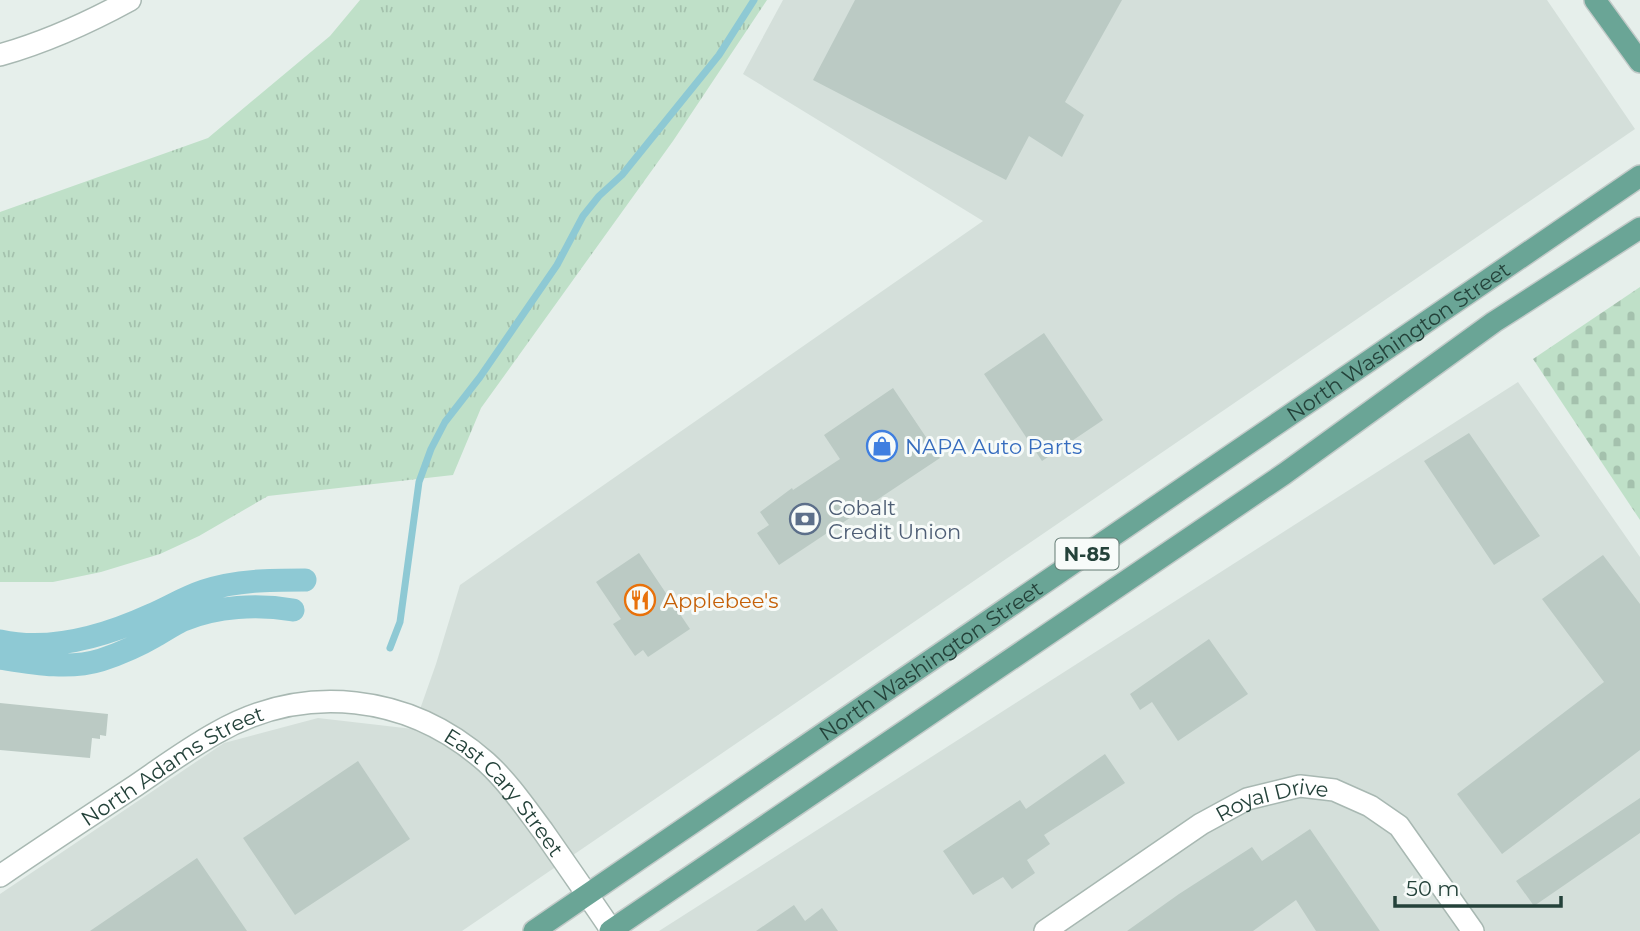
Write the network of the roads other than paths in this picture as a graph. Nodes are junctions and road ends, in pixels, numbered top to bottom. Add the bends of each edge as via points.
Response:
1 (130, 0) edge
2 (1595, 0) edge
3 (0, 55) edge
4 (1640, 62) edge
5 (1640, 176) edge
6 (1640, 228) edge
7 (360, 703) joint
8 (0, 876) edge
9 (587, 894) junction
10 (534, 931) edge
11 (611, 931) edge
12 (1045, 931) edge
13 (1473, 931) edge

1 - 3 street via 87,24
2 - 4 main road
5 - 9 main road, North Washington Street / N-85
6 - 11 main road, North Washington Street / N-85 via 1494,322 1284,474
7 - 8 street, North Adams Street via 292,705 217,732
7 - 9 street, East Cary Street via 422,719 452,734 487,763 522,801
9 - 10 main road, North Washington Street / N-85
9 - 11 street, East Cary Street
12 - 13 street, Royal Drive via 1201,824 1247,799 1300,786 1334,790 1399,826

